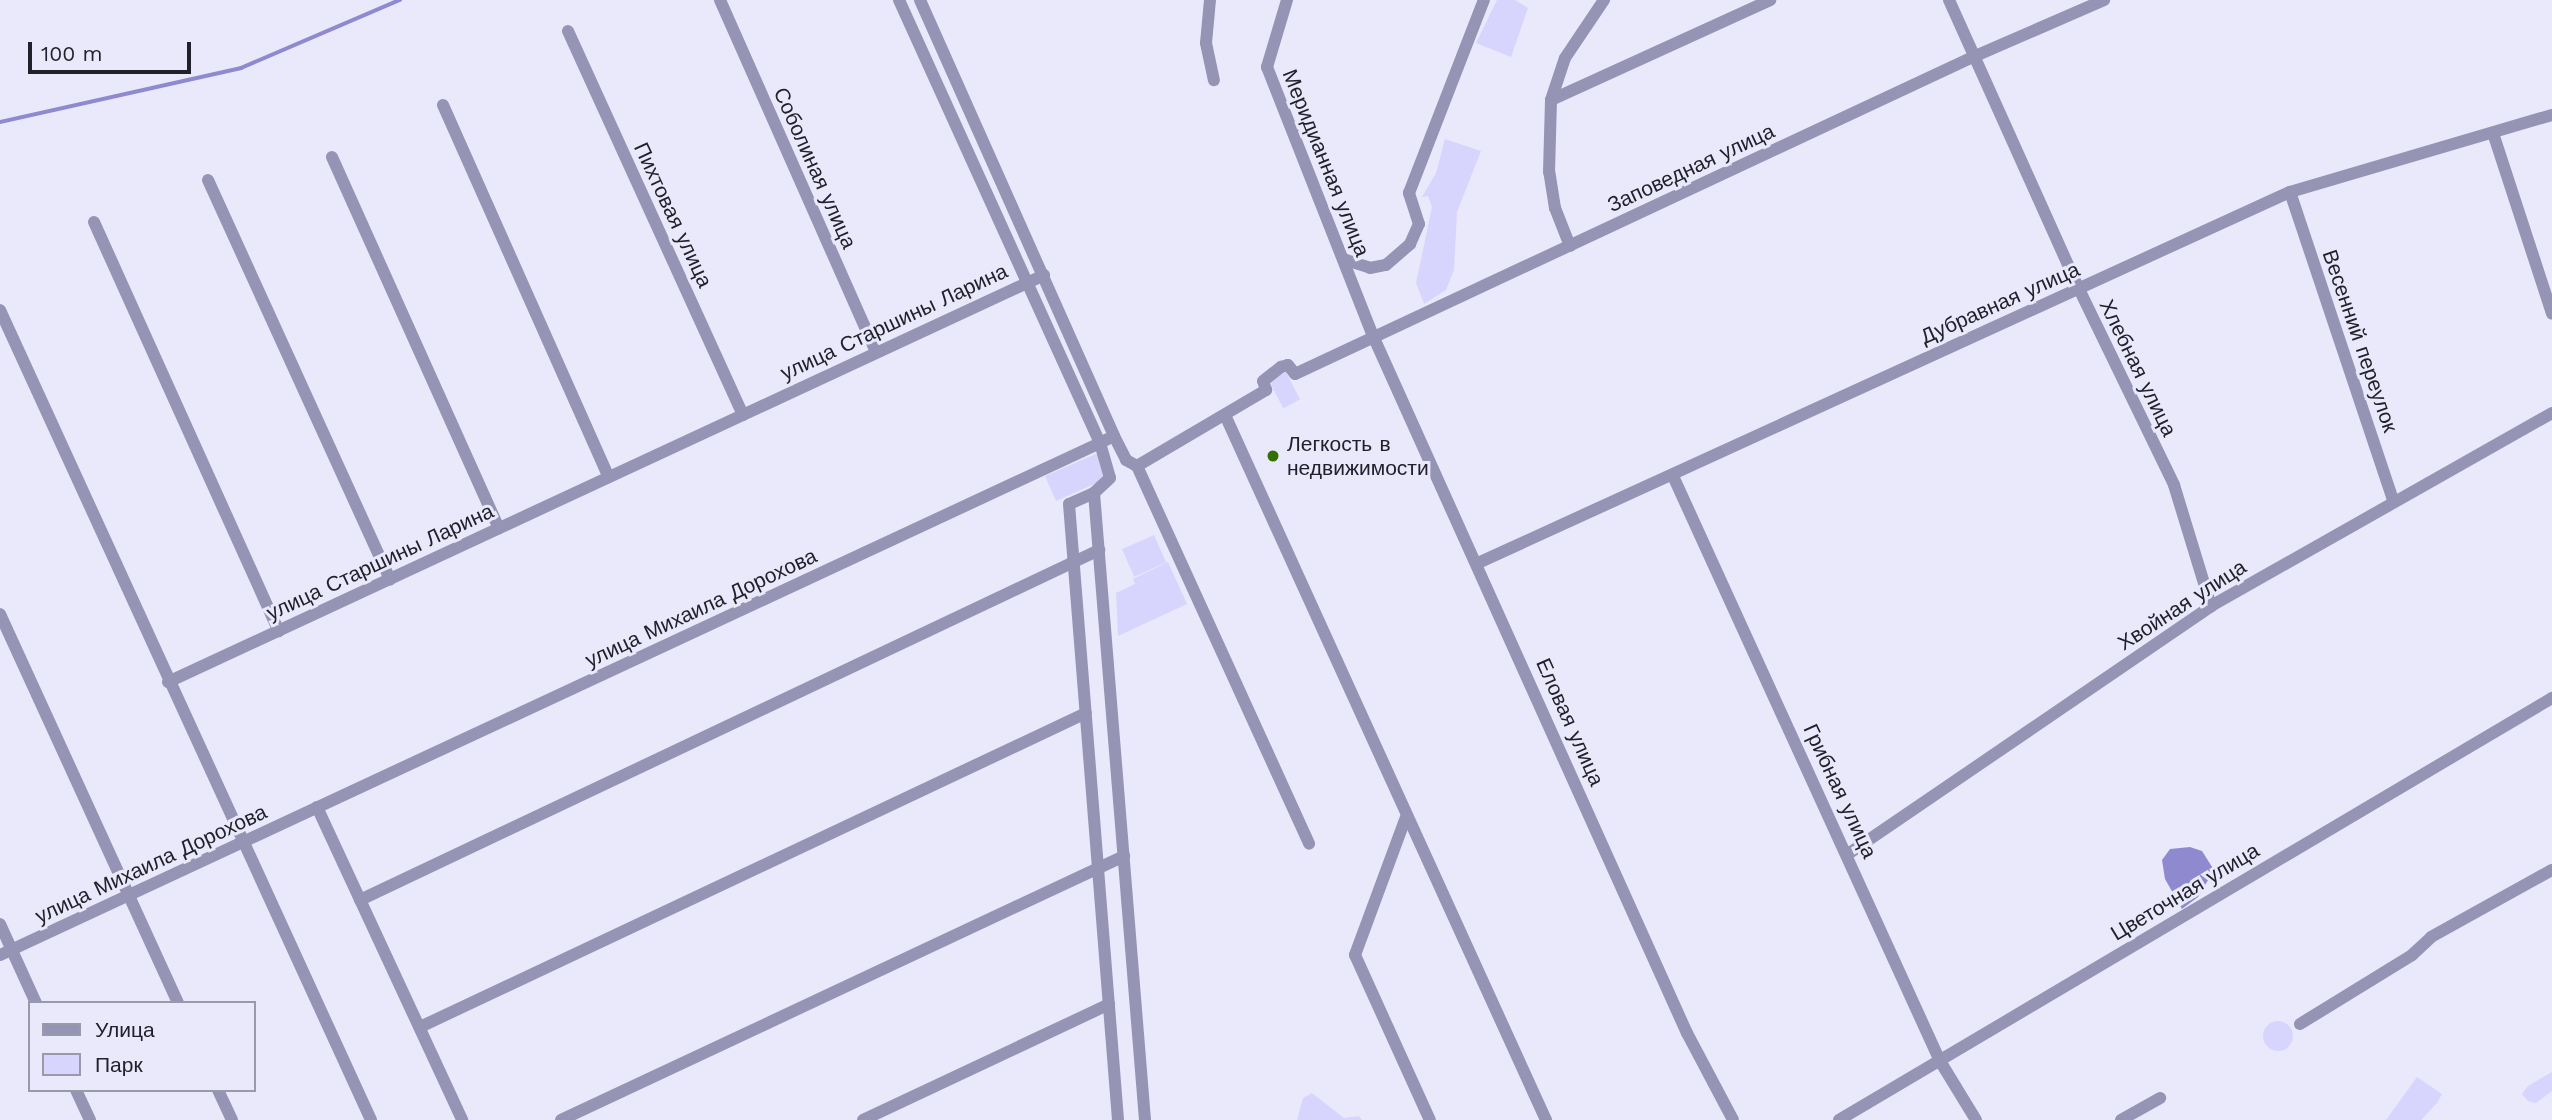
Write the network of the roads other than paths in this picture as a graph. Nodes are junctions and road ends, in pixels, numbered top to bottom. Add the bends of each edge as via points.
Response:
1 (720, 0) edge
2 (899, 0) edge
3 (920, 0) edge
4 (1210, 0) edge
5 (1287, 0) edge
6 (1485, 0) edge
7 (1604, 0) edge
8 (1770, 0) edge
9 (1949, 0) edge
10 (2104, 0) edge
11 (568, 31) dead end
12 (1973, 57) junction
13 (1214, 80) dead end
14 (1551, 100) junction
15 (443, 105) dead end
16 (2552, 115) edge
17 (2493, 133) junction
18 (332, 157) dead end
19 (208, 180) dead end
20 (2290, 192) junction
21 (94, 222) dead end
22 (1570, 246) junction
23 (1343, 259) junction
24 (1044, 275) junction
25 (1030, 280) junction
26 (2078, 289) junction
27 (0, 310) edge
28 (2552, 314) edge
29 (1374, 338) junction
30 (876, 352) junction
31 (2552, 413) edge
32 (743, 415) junction
33 (1225, 415) junction
34 (1114, 436) junction
35 (1100, 443) junction
36 (1138, 466) junction
37 (1673, 476) junction
38 (609, 477) junction
39 (1094, 493) junction
40 (2395, 502) junction
41 (499, 528) junction
42 (1099, 550) junction
43 (1072, 562) junction
44 (1478, 563) junction
45 (390, 579) junction
46 (2211, 606) junction
47 (0, 614) edge
48 (279, 631) junction
49 (168, 682) junction
50 (2552, 698) edge
51 (1086, 713) junction
52 (317, 807) junction
53 (1406, 817) junction
54 (245, 841) junction
55 (1309, 845) dead end
56 (1848, 854) junction
57 (1124, 856) junction
58 (1098, 868) junction
59 (2552, 870) edge
60 (130, 895) junction
61 (360, 900) junction
62 (0, 924) edge
63 (6, 952) edge
64 (35, 1001) edge
65 (177, 1001) edge
66 (1109, 1004) junction
67 (2300, 1024) dead end
68 (420, 1027) junction
69 (1940, 1061) junction
70 (77, 1092) edge
71 (219, 1092) edge
72 (2160, 1098) dead end
73 (90, 1120) edge
74 (232, 1120) edge
75 (371, 1120) edge
76 (463, 1120) edge
77 (561, 1120) edge
78 (863, 1120) edge
79 (1118, 1120) edge
80 (1146, 1120) edge
81 (1430, 1120) edge
82 (1546, 1120) edge
83 (1733, 1120) edge
84 (1839, 1120) edge
85 (1976, 1120) edge
86 (2121, 1120) edge

1 - 30 street, Соболиная улица
2 - 25 street
3 - 24 street
4 - 13 street via 1206,43
5 - 23 street, Меридианная улица via 1267,67
6 - 23 street via 1409,193 1419,225 1410,244 1387,265 1370,268
7 - 14 street via 1565,58
8 - 14 street
9 - 12 street, Хлебная улица
10 - 12 street, Заповедная улица
11 - 32 street, Пихтовая улица
12 - 22 street, Заповедная улица
12 - 26 street, Хлебная улица
14 - 22 street via 1549,172 1555,208
15 - 38 street
16 - 17 street, Дубравная улица
17 - 20 street, Дубравная улица
17 - 28 street
18 - 41 street
19 - 45 street
20 - 26 street, Дубравная улица
20 - 40 street, Весенний переулок
21 - 48 street
22 - 29 street, Заповедная улица
23 - 29 street, Меридианная улица
24 - 25 street, улица Старшины Ларина
24 - 34 street
25 - 30 street, улица Старшины Ларина
25 - 35 street
26 - 37 street, Дубравная улица
26 - 46 street, Хлебная улица via 2174,485
27 - 49 street
29 - 33 street, Заповедная улица via 1295,374 1288,365 1269,373 1262,381 1266,390
29 - 44 street, Еловая улица
30 - 32 street, улица Старшины Ларина
31 - 40 street, Хвойная улица
32 - 38 street, улица Старшины Ларина
33 - 36 street
33 - 53 street
34 - 35 street, улица Михаила Дорохова
34 - 36 street via 1126,460
35 - 39 street via 1110,478
35 - 52 street, улица Михаила Дорохова
36 - 55 street
37 - 44 street, Дубравная улица
37 - 56 street, Грибная улица
38 - 41 street, улица Старшины Ларина
39 - 42 street
39 - 43 street via 1069,505
40 - 46 street, Хвойная улица
41 - 45 street, улица Старшины Ларина
42 - 43 street
42 - 57 street
43 - 51 street
43 - 61 street
44 - 83 street, Еловая улица via 1687,1033
45 - 48 street, улица Старшины Ларина
46 - 56 street, Хвойная улица
47 - 60 street
48 - 49 street, улица Старшины Ларина
49 - 54 street
50 - 69 street, Цветочная улица
51 - 58 street
51 - 68 street
52 - 54 street, улица Михаила Дорохова
52 - 61 street
53 - 81 street via 1355,956
53 - 82 street
54 - 60 street, улица Михаила Дорохова
54 - 75 street
56 - 69 street, Грибная улица
57 - 58 street
57 - 80 street
58 - 66 street
58 - 77 street
59 - 67 street via 2431,937 2412,955
60 - 63 street, улица Михаила Дорохова
60 - 65 street
61 - 68 street
62 - 63 street
63 - 64 street
66 - 78 street
66 - 79 street
68 - 76 street
69 - 84 street, Цветочная улица
69 - 85 street, Грибная улица
70 - 73 street
71 - 74 street
72 - 86 street

